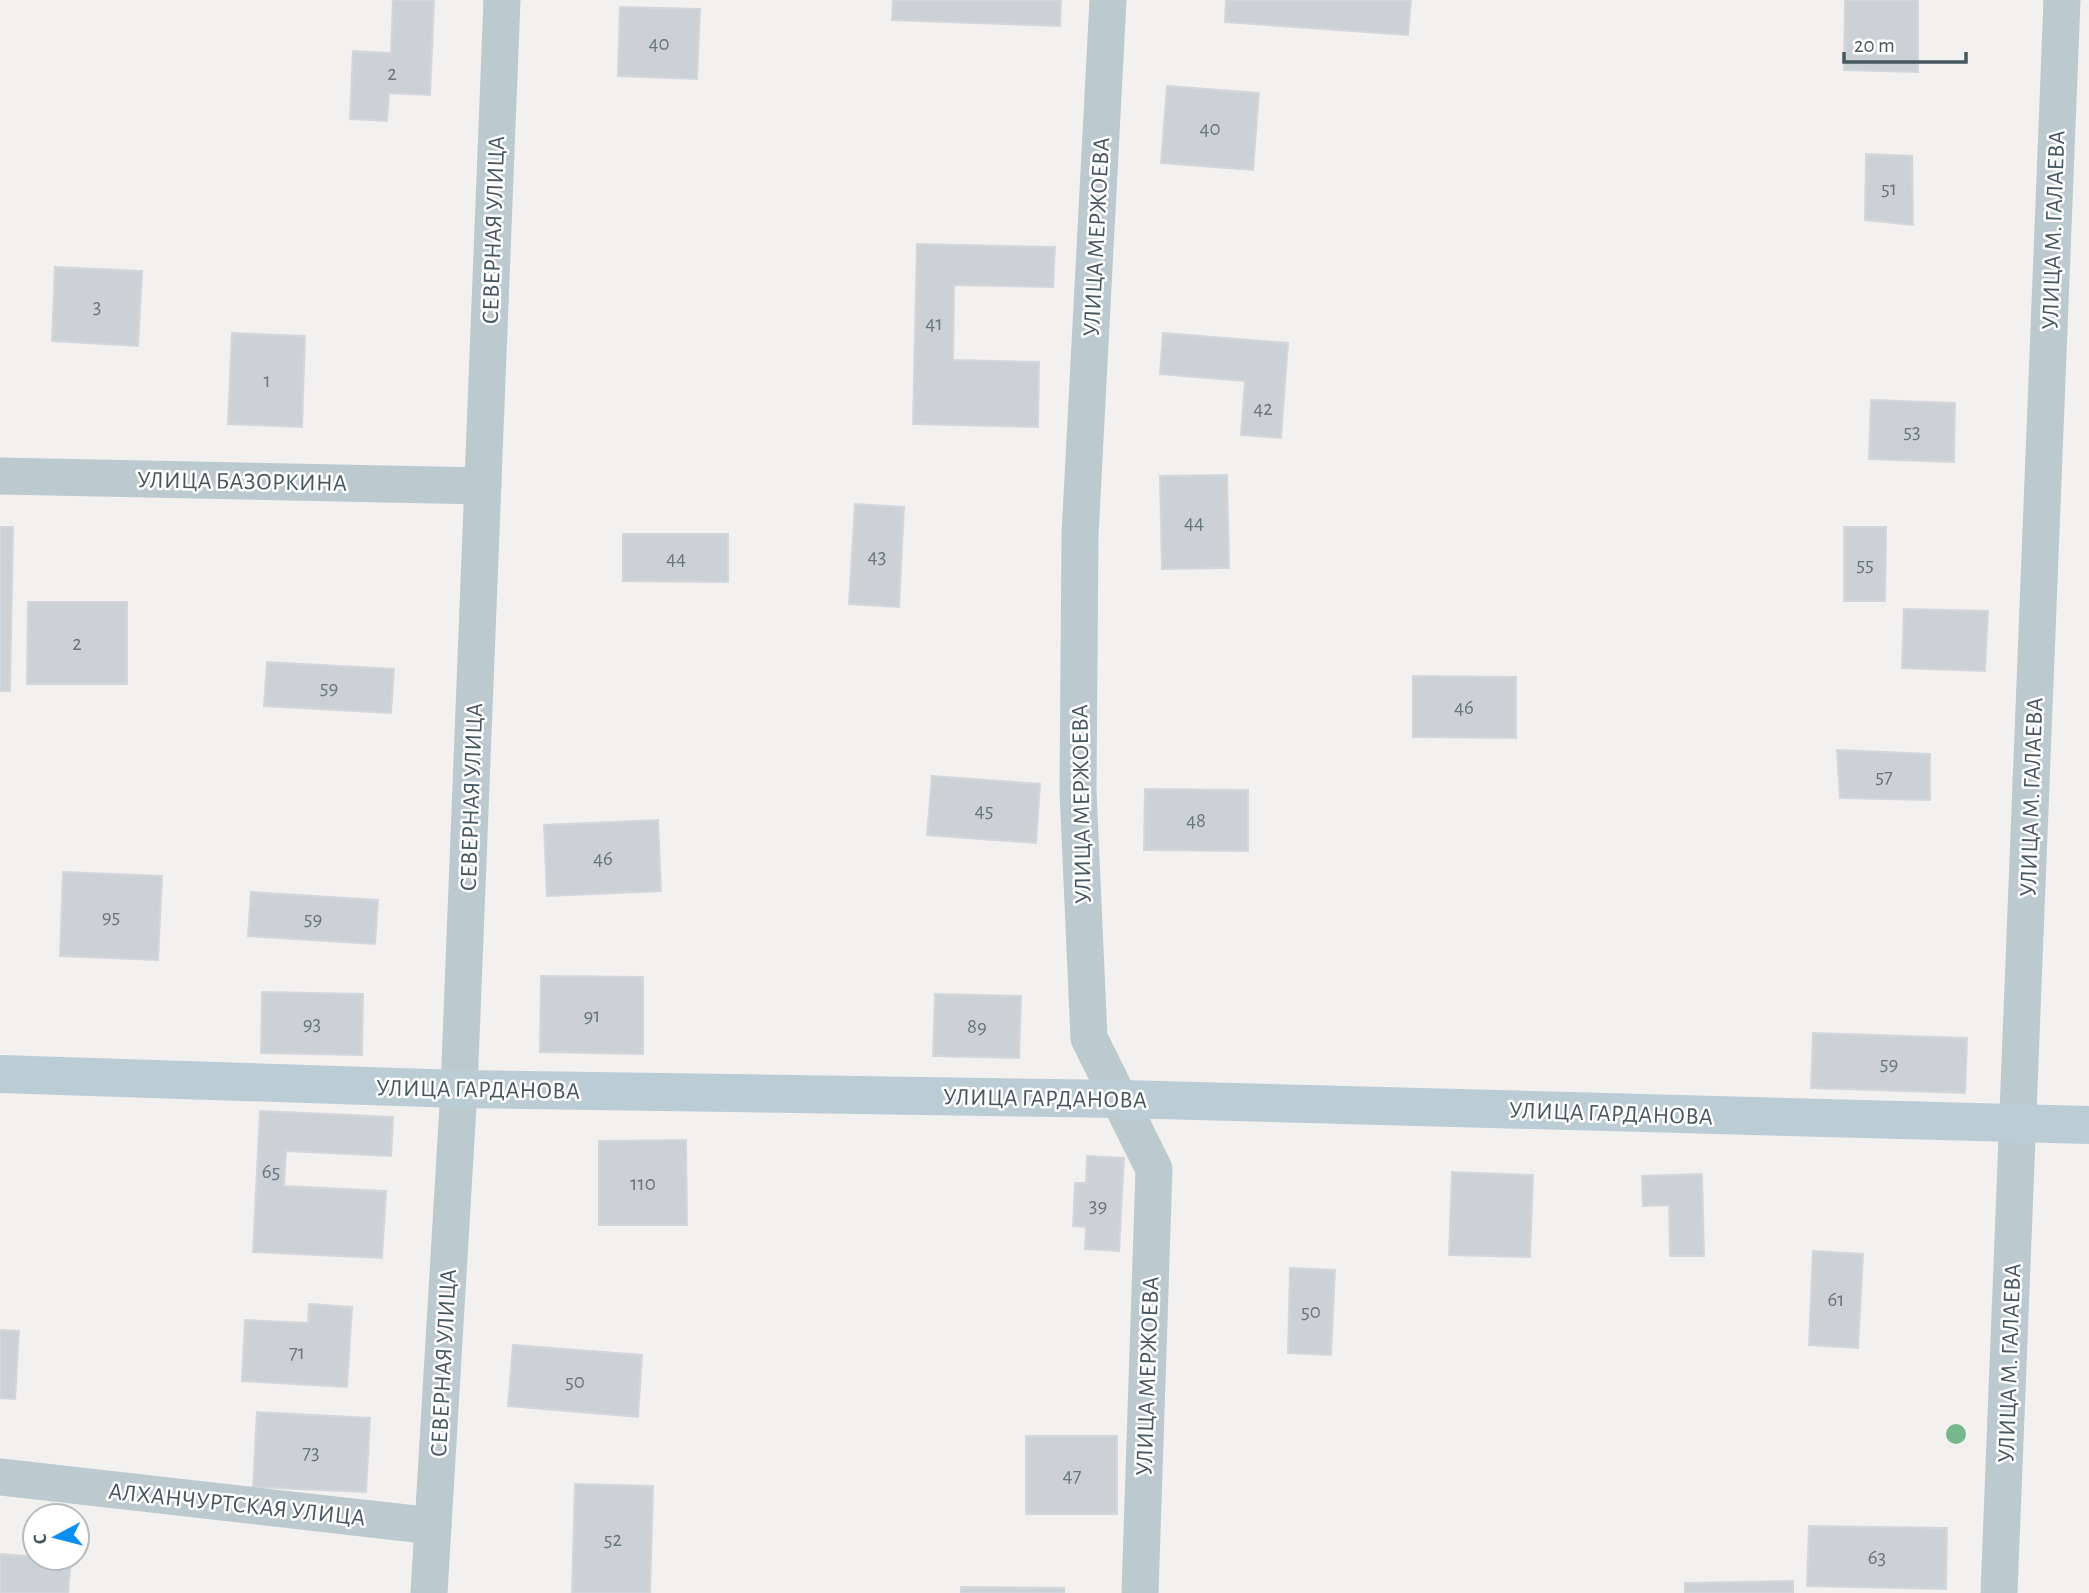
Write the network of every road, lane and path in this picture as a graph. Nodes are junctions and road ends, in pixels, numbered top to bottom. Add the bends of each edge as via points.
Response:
1 (502, 0) edge
2 (1108, 0) edge
3 (2062, 0) edge
4 (0, 476) edge
5 (483, 486) junction
6 (0, 1074) edge
7 (459, 1089) junction
8 (1122, 1099) junction
9 (2019, 1124) junction
10 (2089, 1125) edge
11 (0, 1478) edge
12 (433, 1526) junction
13 (429, 1593) edge
14 (1140, 1593) edge
15 (1999, 1593) edge

1 - 5 street, СЕВЕРНАЯ УЛИЦА
2 - 8 street, УЛИЦА МЕРЖОЕВА via 1080,535 1077,791 1089,1038
3 - 9 street, УЛИЦА М. ГАЛАЕВА
4 - 5 street, УЛИЦА БАЗОРКИНА
5 - 7 street, СЕВЕРНАЯ УЛИЦА
6 - 7 street, УЛИЦА ГАРДАНОВА
7 - 8 street, УЛИЦА ГАРДАНОВА
7 - 12 street, СЕВЕРНАЯ УЛИЦА
8 - 9 street, УЛИЦА ГАРДАНОВА
8 - 14 street, УЛИЦА МЕРЖОЕВА via 1154,1169
9 - 10 street, УЛИЦА ГАРДАНОВА
9 - 15 street, УЛИЦА М. ГАЛАЕВА
11 - 12 street, АЛХАНЧУРТСКАЯ УЛИЦА
12 - 13 street, СЕВЕРНАЯ УЛИЦА

